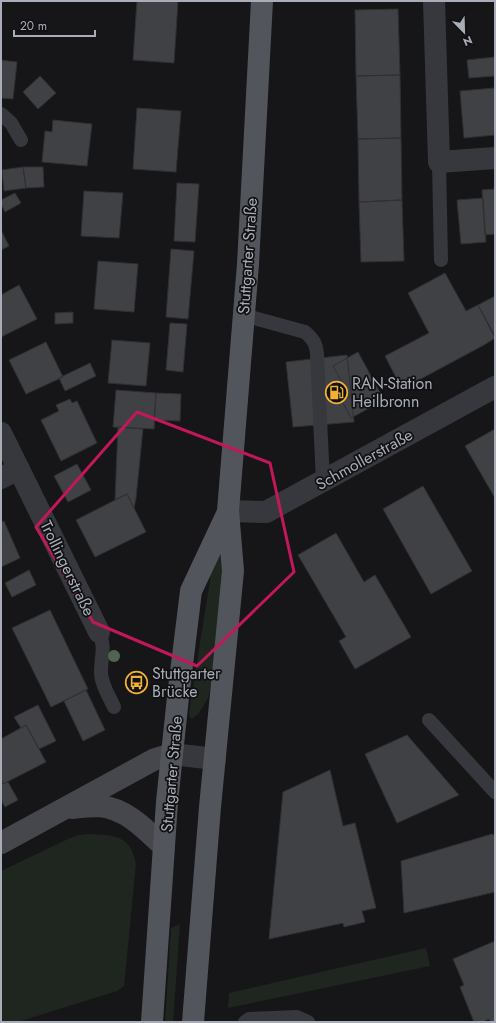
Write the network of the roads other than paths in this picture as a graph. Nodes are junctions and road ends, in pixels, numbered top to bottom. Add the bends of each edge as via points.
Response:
1 (262, 1) edge
2 (434, 1) edge
3 (1, 114) edge
4 (21, 140) dead end
5 (495, 158) edge
6 (439, 162) junction
7 (441, 260) dead end
8 (243, 315) junction
9 (495, 387) edge
10 (1, 433) edge
11 (10, 473) edge
12 (323, 482) junction
13 (228, 511) junction
14 (99, 632) joint
15 (114, 707) dead end
16 (429, 720) dead end
17 (172, 754) junction
18 (215, 765) junction
19 (495, 792) edge
20 (67, 808) junction
21 (1, 843) edge
22 (164, 847) junction
23 (152, 1022) edge
24 (193, 1022) edge
25 (245, 1022) edge
26 (308, 1022) edge

1 - 8 main road, Stuttgarter Straße
2 - 6 street
3 - 4 lane via 11,123
5 - 6 street
6 - 7 lane
8 - 12 lane via 305,332 313,339 318,354
8 - 13 main road, Stuttgarter Straße
9 - 12 street, Schmollerstraße
10 - 11 street, Trollingerstraße
11 - 14 street, Trollingerstraße
12 - 13 street, Schmollerstraße via 266,512
13 - 17 main road, Stuttgarter Straße via 191,591
13 - 18 main road, Stuttgarter Straße via 233,571
14 - 15 lane, Trollingerstraße via 104,652 101,673
16 - 19 lane
17 - 18 street
17 - 20 street via 155,759
17 - 22 main road, Stuttgarter Straße
18 - 24 main road, Stuttgarter Straße
20 - 21 street
20 - 22 street via 100,806 115,810 132,818
22 - 23 main road, Stuttgarter Straße
25 - 26 lane via 249,1019 297,1017

